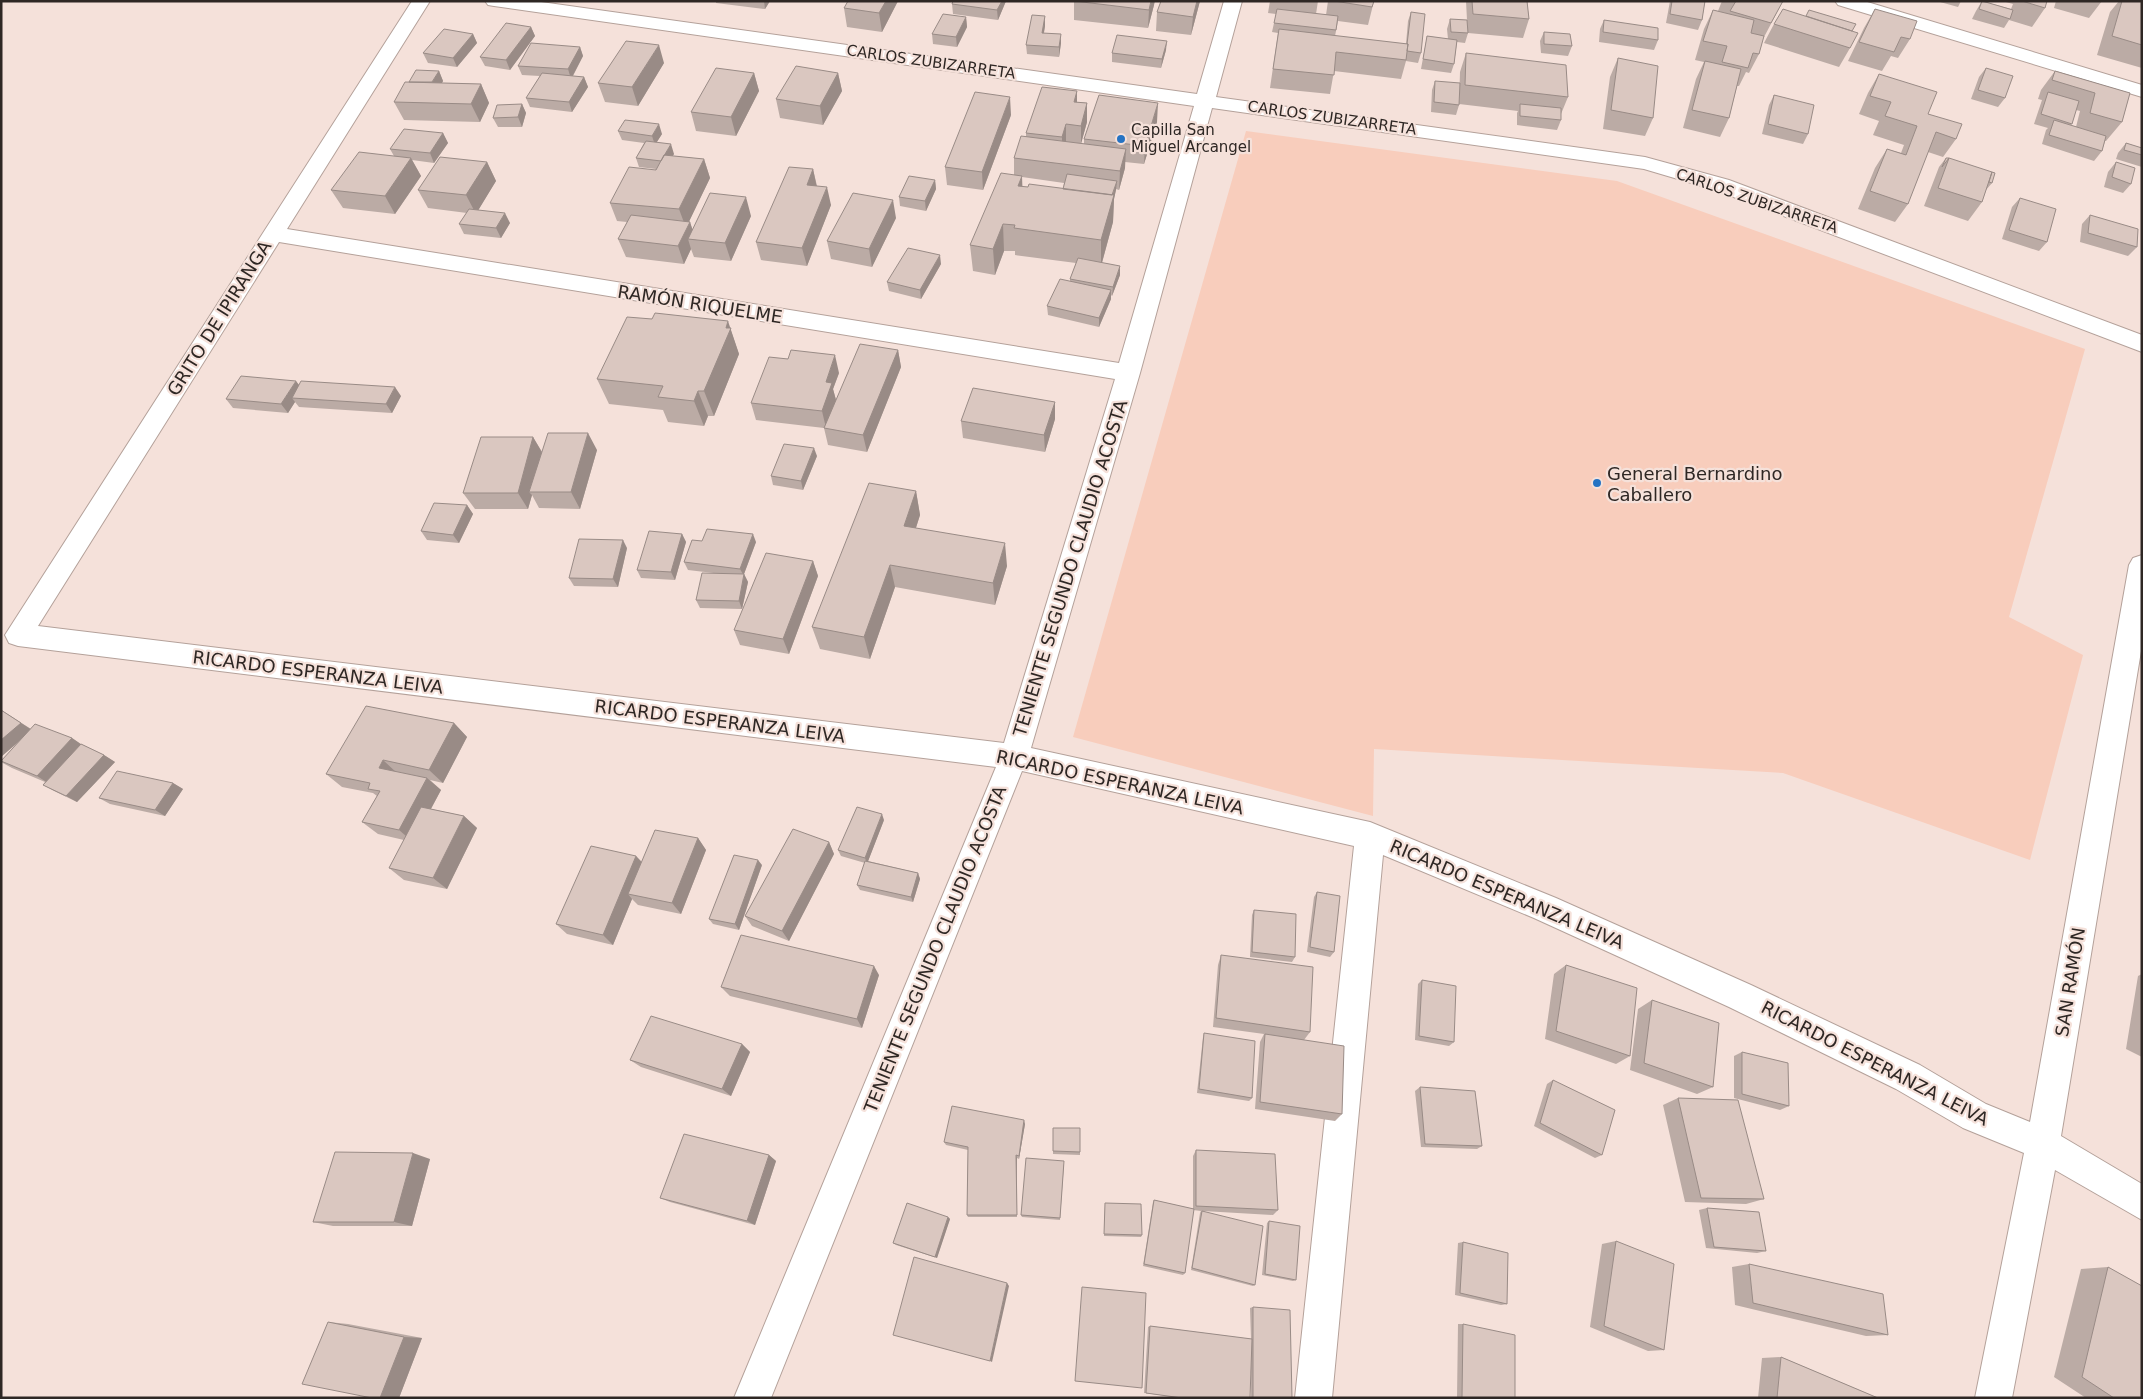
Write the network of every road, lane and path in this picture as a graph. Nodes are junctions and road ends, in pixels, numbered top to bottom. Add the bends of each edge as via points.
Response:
1 (421, 1) edge
2 (494, 1) edge
3 (1232, 1) edge
4 (1844, 1) edge
5 (2142, 91) edge
6 (1204, 100) junction
7 (273, 234) junction
8 (2142, 344) edge
9 (1128, 373) junction
10 (2142, 565) edge
11 (18, 635) joint
12 (1014, 757) junction
13 (1370, 836) junction
14 (2043, 1144) junction
15 (2142, 1203) edge
16 (752, 1398) edge
17 (1313, 1398) edge
18 (1993, 1398) edge

1 - 7 street, GRITO DE IPIRANGA
2 - 6 street, CARLOS ZUBIZARRETA
3 - 6 street, TENIENTE SEGUNDO CLAUDIO ACOSTA
4 - 5 street
6 - 8 street, CARLOS ZUBIZARRETA via 1646,163 1722,185
6 - 9 street, TENIENTE SEGUNDO CLAUDIO ACOSTA
7 - 9 street, RAMÓN RIQUELME
7 - 11 street, GRITO DE IPIRANGA
9 - 12 street, TENIENTE SEGUNDO CLAUDIO ACOSTA
10 - 14 street, SAN RAMÓN
11 - 12 street, RICARDO ESPERANZA LEIVA
12 - 13 street, RICARDO ESPERANZA LEIVA
12 - 16 street, TENIENTE SEGUNDO CLAUDIO ACOSTA
13 - 14 street, RICARDO ESPERANZA LEIVA via 1544,908 1740,996 1908,1077 1975,1116
13 - 17 street
14 - 15 street, RICARDO ESPERANZA LEIVA
14 - 18 street, SAN RAMÓN

